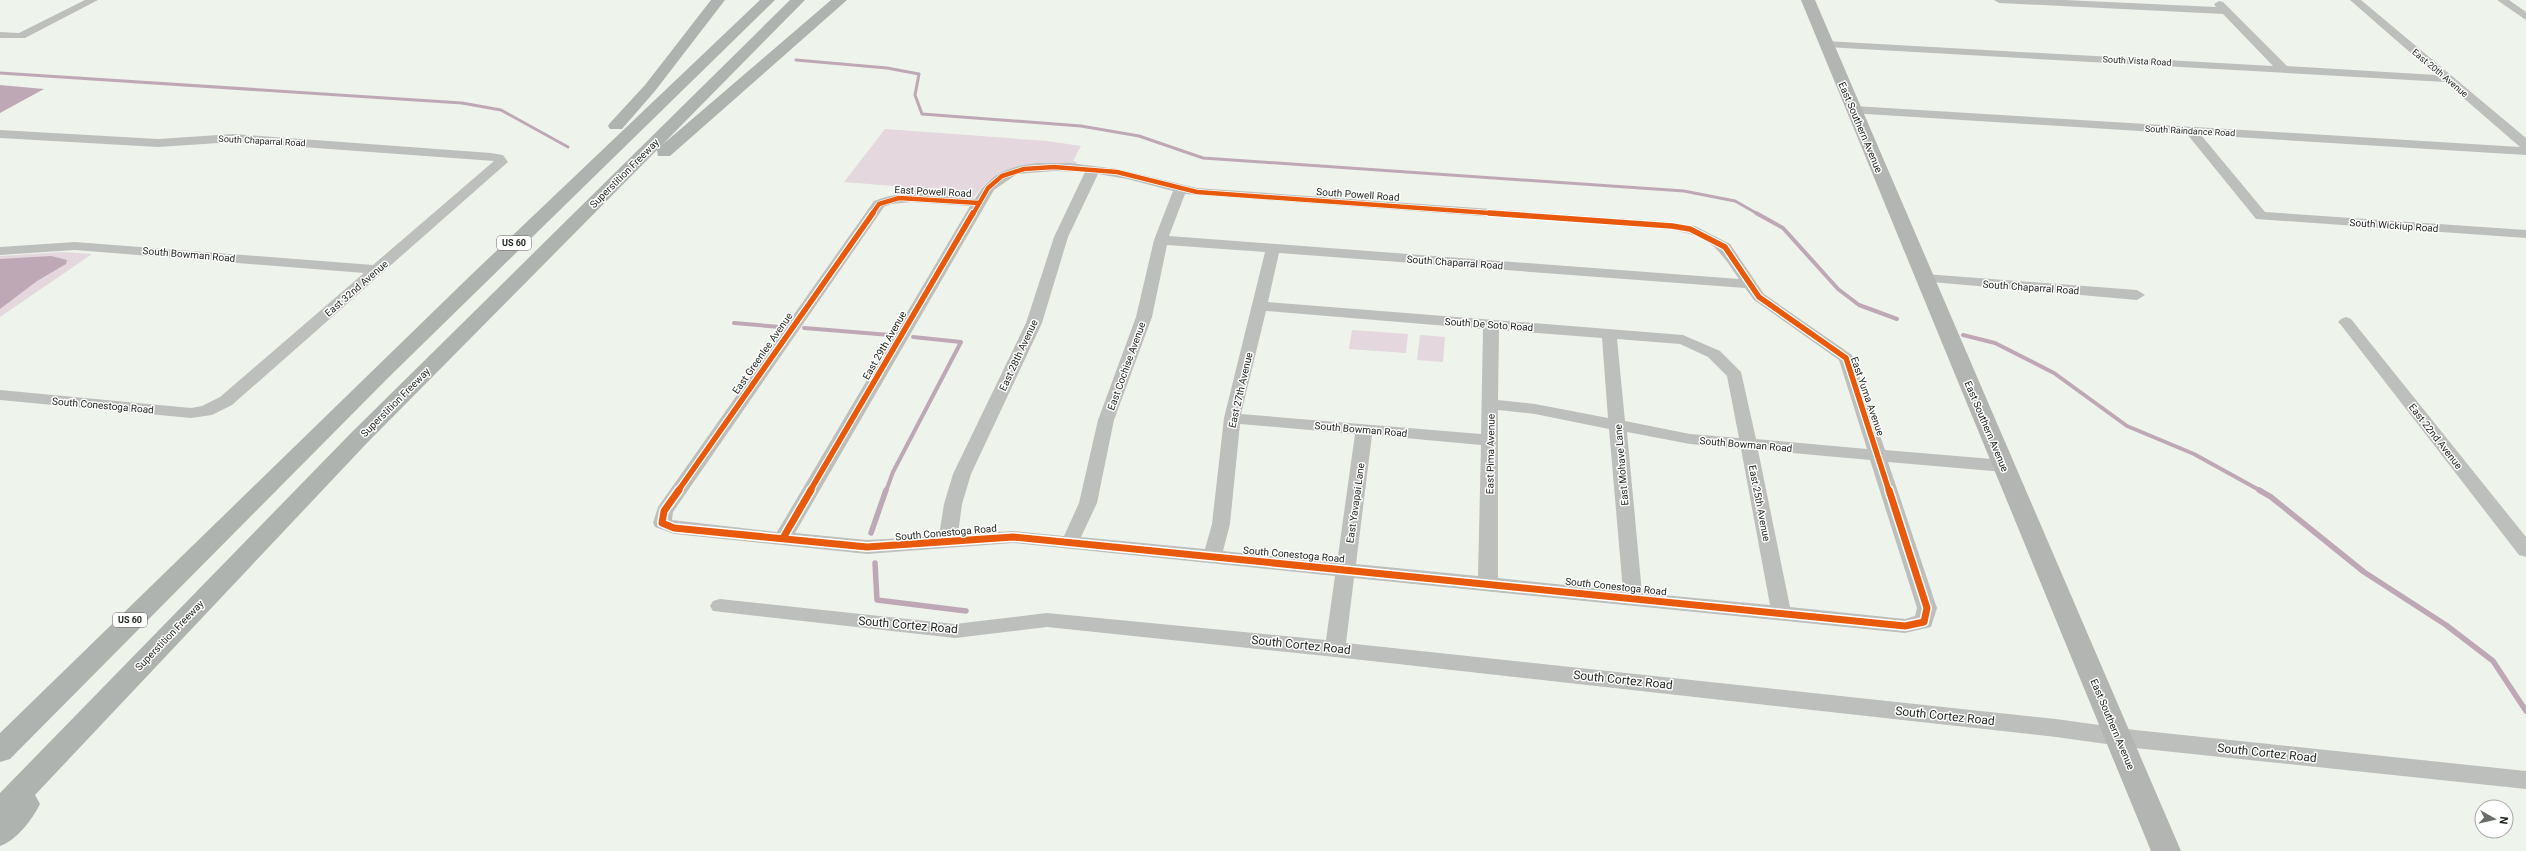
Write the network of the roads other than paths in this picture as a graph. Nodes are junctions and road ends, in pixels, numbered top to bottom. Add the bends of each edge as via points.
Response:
1 (93, 0) edge
2 (718, 0) edge
3 (768, 0) edge
4 (798, 0) edge
5 (840, 0) edge
6 (1808, 0) edge
7 (1999, 0) edge
8 (2215, 0) edge
9 (2355, 0) edge
10 (2502, 0) edge
11 (2226, 11) junction
12 (2526, 17) edge
13 (0, 35) edge
14 (1826, 44) junction
15 (2283, 69) junction
16 (2448, 79) junction
17 (1854, 110) junction
18 (2191, 131) junction
19 (0, 134) edge
20 (2526, 145) edge
21 (2526, 151) edge
22 (500, 160) joint
23 (1093, 170) junction
24 (1013, 171) joint
25 (1180, 190) junction
26 (886, 199) joint
27 (979, 203) junction
28 (1704, 234) joint
29 (2526, 234) edge
30 (1161, 240) junction
31 (1273, 249) junction
32 (0, 251) edge
33 (378, 270) junction
34 (519, 276) junction
35 (1925, 278) junction
36 (1750, 284) junction
37 (2137, 295) dead end
38 (1260, 306) junction
39 (2346, 322) dead end
40 (1491, 324) junction
41 (1609, 333) junction
42 (1714, 354) joint
43 (0, 395) edge
44 (1490, 404) junction
45 (206, 411) joint
46 (1232, 418) junction
47 (1618, 426) junction
48 (1364, 429) junction
49 (1490, 440) junction
50 (1748, 444) junction
51 (1877, 455) junction
52 (2004, 466) junction
53 (261, 488) junction
54 (662, 523) joint
55 (782, 538) junction
56 (948, 540) junction
57 (1070, 542) junction
58 (2526, 550) edge
59 (1212, 557) junction
60 (1346, 569) junction
61 (1488, 584) junction
62 (1633, 598) junction
63 (720, 606) dead end
64 (1782, 613) junction
65 (1924, 622) joint
66 (167, 636) junction
67 (1335, 649) junction
68 (2117, 736) junction
69 (0, 751) edge
70 (2526, 780) edge
71 (0, 812) edge
72 (0, 833) edge
73 (2166, 851) edge

1 - 13 street via 21,36
2 - 53 highway via 625,117 401,336
3 - 53 highway, US 60
4 - 34 highway, Superstition Freeway / US 60
5 - 34 highway
6 - 14 street, East Southern Avenue
7 - 11 street
8 - 11 street
9 - 16 street, East 20th Avenue
10 - 12 street
11 - 15 street
14 - 15 street, South Vista Road
14 - 17 street, East Southern Avenue
15 - 16 street, South Vista Road
16 - 20 street, East 20th Avenue
17 - 18 street, South Raindance Road
17 - 35 street, East Southern Avenue
18 - 21 street, South Raindance Road
18 - 29 street, South Wickiup Road via 2261,216
19 - 22 street, South Chaparral Road via 158,143 234,138 492,156
22 - 33 street, East 32nd Avenue via 498,166
23 - 24 street, South Powell Road via 1048,167
23 - 25 street, South Powell Road via 1128,174
23 - 56 street, East 28th Avenue via 1061,237 1034,323 962,474 953,504
24 - 27 street, East 29th Avenue via 998,178
25 - 28 street, South Powell Road via 1672,226
25 - 30 street, East Cochise Avenue
26 - 27 street, East Powell Road
26 - 54 street, East Greenlee Avenue via 879,204 664,510
27 - 55 street, East 29th Avenue
28 - 36 street, East Yuma Avenue via 1725,247
30 - 31 street, South Chaparral Road
30 - 57 street, East Cochise Avenue via 1144,318 1106,420 1088,503
31 - 36 street, South Chaparral Road
31 - 38 street, East 27th Avenue
32 - 33 street, South Bowman Road via 82,246
33 - 45 street, East 32nd Avenue via 226,401
34 - 66 highway, Superstition Freeway / US 60
35 - 37 street, South Chaparral Road
35 - 52 street, East Southern Avenue
36 - 51 street, East Yuma Avenue via 1759,297 1846,358
38 - 40 street, South De Soto Road
38 - 46 street, East 27th Avenue
39 - 58 street, East 22nd Avenue
40 - 41 street, South De Soto Road
40 - 44 street, East Pima Avenue
41 - 42 street, South De Soto Road via 1683,340
41 - 47 street, East Mohave Lane
42 - 50 street, East 25th Avenue via 1735,375
43 - 45 street, South Conestoga Road via 190,413
44 - 47 street, South Bowman Road via 1535,409
44 - 49 street, East Pima Avenue
46 - 48 street, South Bowman Road
46 - 59 street, East 27th Avenue via 1221,524
47 - 50 street, South Bowman Road via 1690,439
47 - 62 street, East Mohave Lane
48 - 49 street, South Bowman Road
48 - 60 street, East Yavapai Lane
49 - 61 street, East Pima Avenue
50 - 51 street, South Bowman Road
50 - 64 street, East 25th Avenue
51 - 52 street, South Bowman Road
51 - 65 street, East Yuma Avenue via 1927,608
52 - 68 street, East Southern Avenue
53 - 69 highway, US 60
54 - 55 street, South Conestoga Road via 674,528
55 - 56 street, South Conestoga Road via 881,547
56 - 57 street, South Conestoga Road via 990,537
57 - 59 street, South Conestoga Road
59 - 60 street, South Conestoga Road
60 - 61 street, South Conestoga Road
60 - 67 street, East Yavapai Lane
61 - 62 street, South Conestoga Road
62 - 64 street, South Conestoga Road
63 - 67 street, South Cortez Road via 955,631 1047,620
64 - 65 street, South Conestoga Road via 1904,626
66 - 71 highway, Superstition Freeway / US 60
66 - 72 highway
67 - 68 street, South Cortez Road
68 - 70 street, South Cortez Road
68 - 73 street, East Southern Avenue

